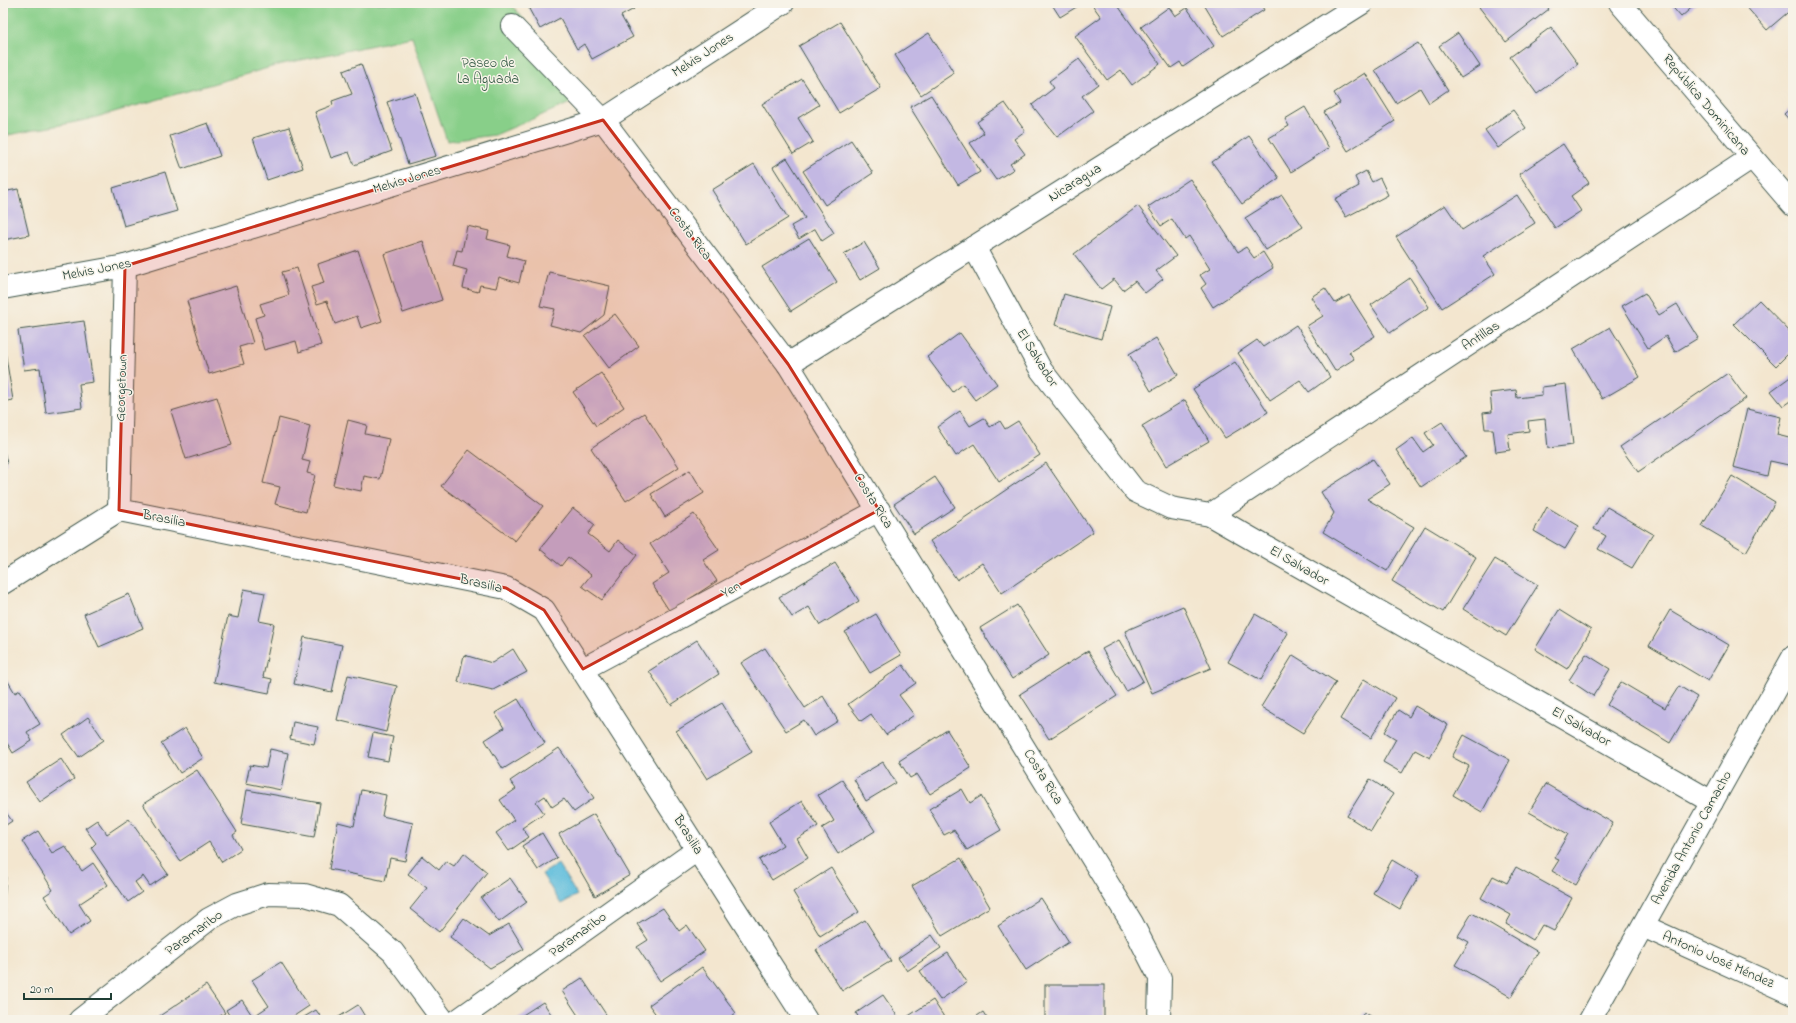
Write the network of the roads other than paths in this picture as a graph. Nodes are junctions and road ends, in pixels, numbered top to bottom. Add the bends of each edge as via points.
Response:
1 (783, 3) edge
2 (1362, 3) edge
3 (1620, 3) edge
4 (512, 26) dead end
5 (603, 120) junction
6 (1751, 158) junction
7 (1793, 205) edge
8 (974, 247) junction
9 (125, 266) junction
10 (3, 288) edge
11 (788, 364) junction
12 (118, 510) junction
13 (879, 510) junction
14 (1210, 515) junction
15 (3, 583) edge
16 (1793, 657) edge
17 (583, 669) junction
18 (1712, 802) junction
19 (697, 850) junction
20 (1643, 926) junction
21 (1793, 994) edge
22 (80, 1020) edge
23 (443, 1020) edge
24 (458, 1020) edge
25 (806, 1020) edge
26 (1159, 1020) edge
27 (1590, 1020) edge

1 - 5 street, Melvis Jones
2 - 8 street, Nicaragua
3 - 6 street, República Dominicana
4 - 5 street, Costa Rica
5 - 9 street, Melvis Jones
5 - 11 street, Costa Rica
6 - 7 street, República Dominicana
6 - 14 street, Antillas
8 - 11 street, Nicaragua
8 - 14 street, El Salvador via 1041,370 1135,491 1171,508
9 - 10 street, Melvis Jones
9 - 12 street, Georgetown
11 - 13 street, Costa Rica
12 - 15 street
12 - 17 street, Brasilia via 506,588 544,610
13 - 17 street, Yen
13 - 26 street, Costa Rica via 1132,924 1160,978
14 - 18 street, El Salvador
16 - 18 street, Avenida Antonio Camacho
17 - 19 street, Brasilia
18 - 20 street, Avenida Antonio Camacho
19 - 24 street, Paramaribo
19 - 25 street, Brasilia
20 - 21 street, Antonio José Méndez
20 - 27 street, Avenida Antonio Camacho
22 - 23 street, Paramaribo via 209,919 237,904 268,894 305,895 339,905 393,952

